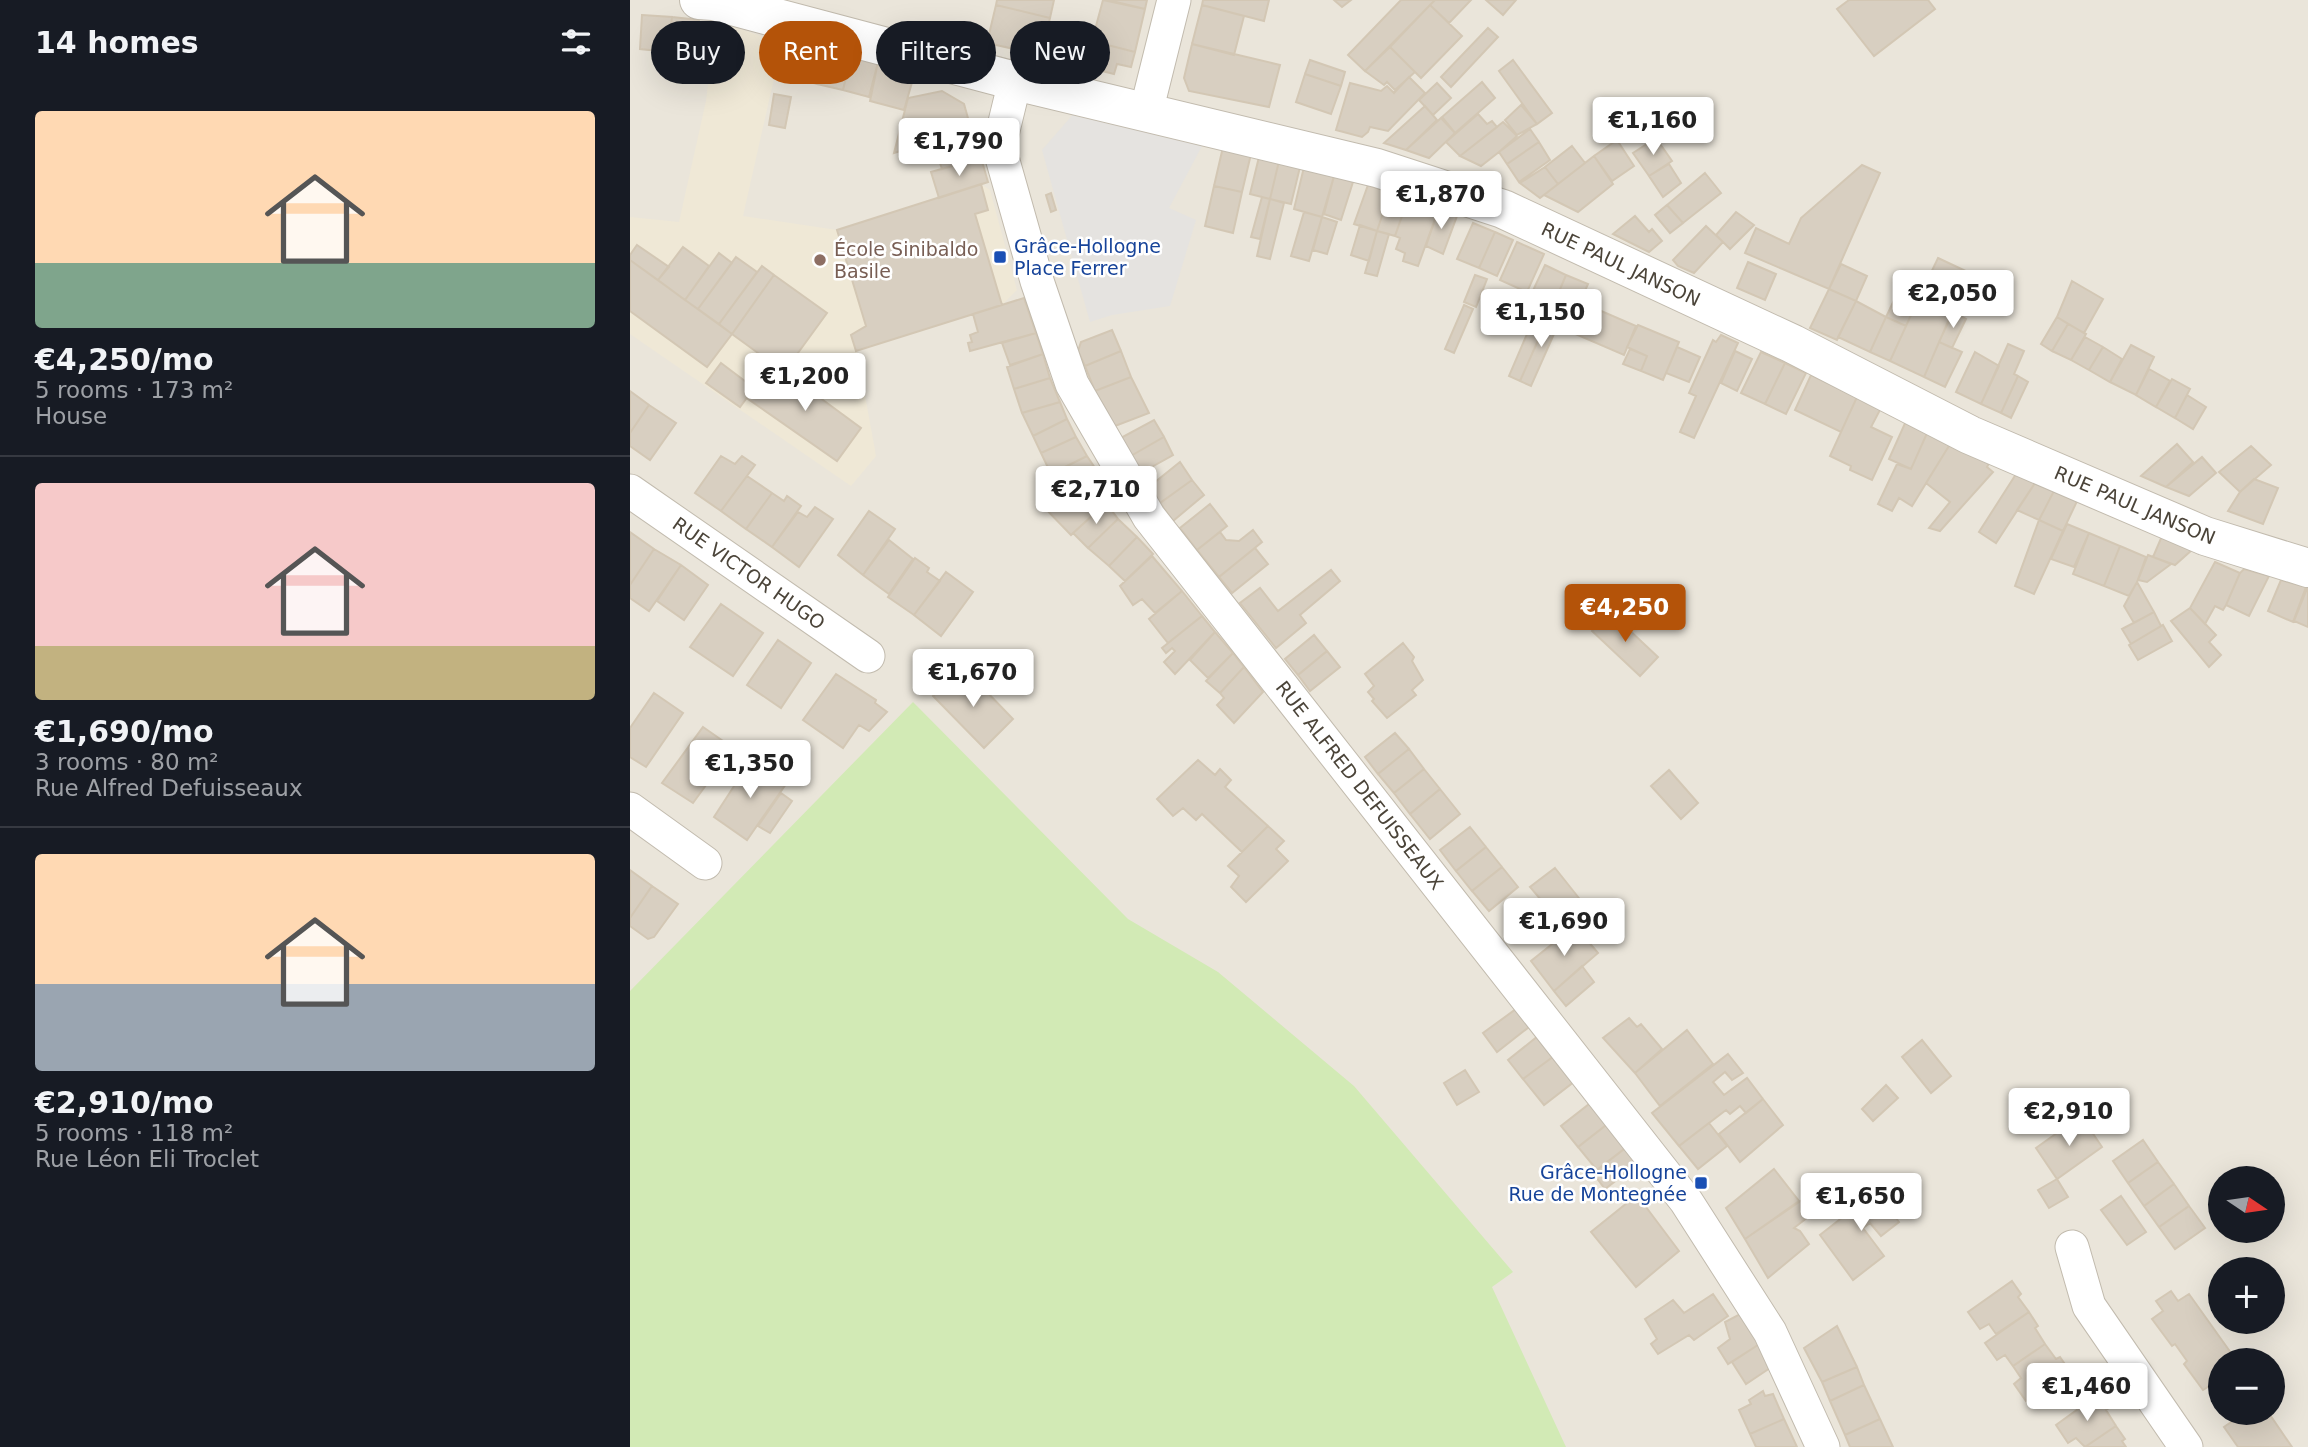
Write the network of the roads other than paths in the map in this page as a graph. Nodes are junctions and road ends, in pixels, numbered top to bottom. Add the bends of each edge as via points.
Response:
1 (699, 0) edge
2 (1174, 0) edge
3 (1010, 80) edge
4 (1013, 84) edge
5 (1027, 84) edge
6 (1146, 112) junction
7 (630, 491) edge
8 (2308, 568) edge
9 (868, 656) dead end
10 (630, 809) edge
11 (705, 863) dead end
12 (2072, 1247) dead end
13 (1823, 1447) edge
14 (2186, 1447) edge

1 - 3 street, RUE PAUL JANSON
2 - 6 street
4 - 13 street, RUE ALFRED DEFUISSEAUX via 999,147 1037,281 1072,384 1149,517 1686,1201 1770,1332
5 - 6 street, RUE PAUL JANSON
6 - 8 street, RUE PAUL JANSON via 1377,168 1503,209 1793,344 1970,435 2205,536
7 - 9 street, RUE VICTOR HUGO
10 - 11 street
12 - 14 street via 2089,1306

